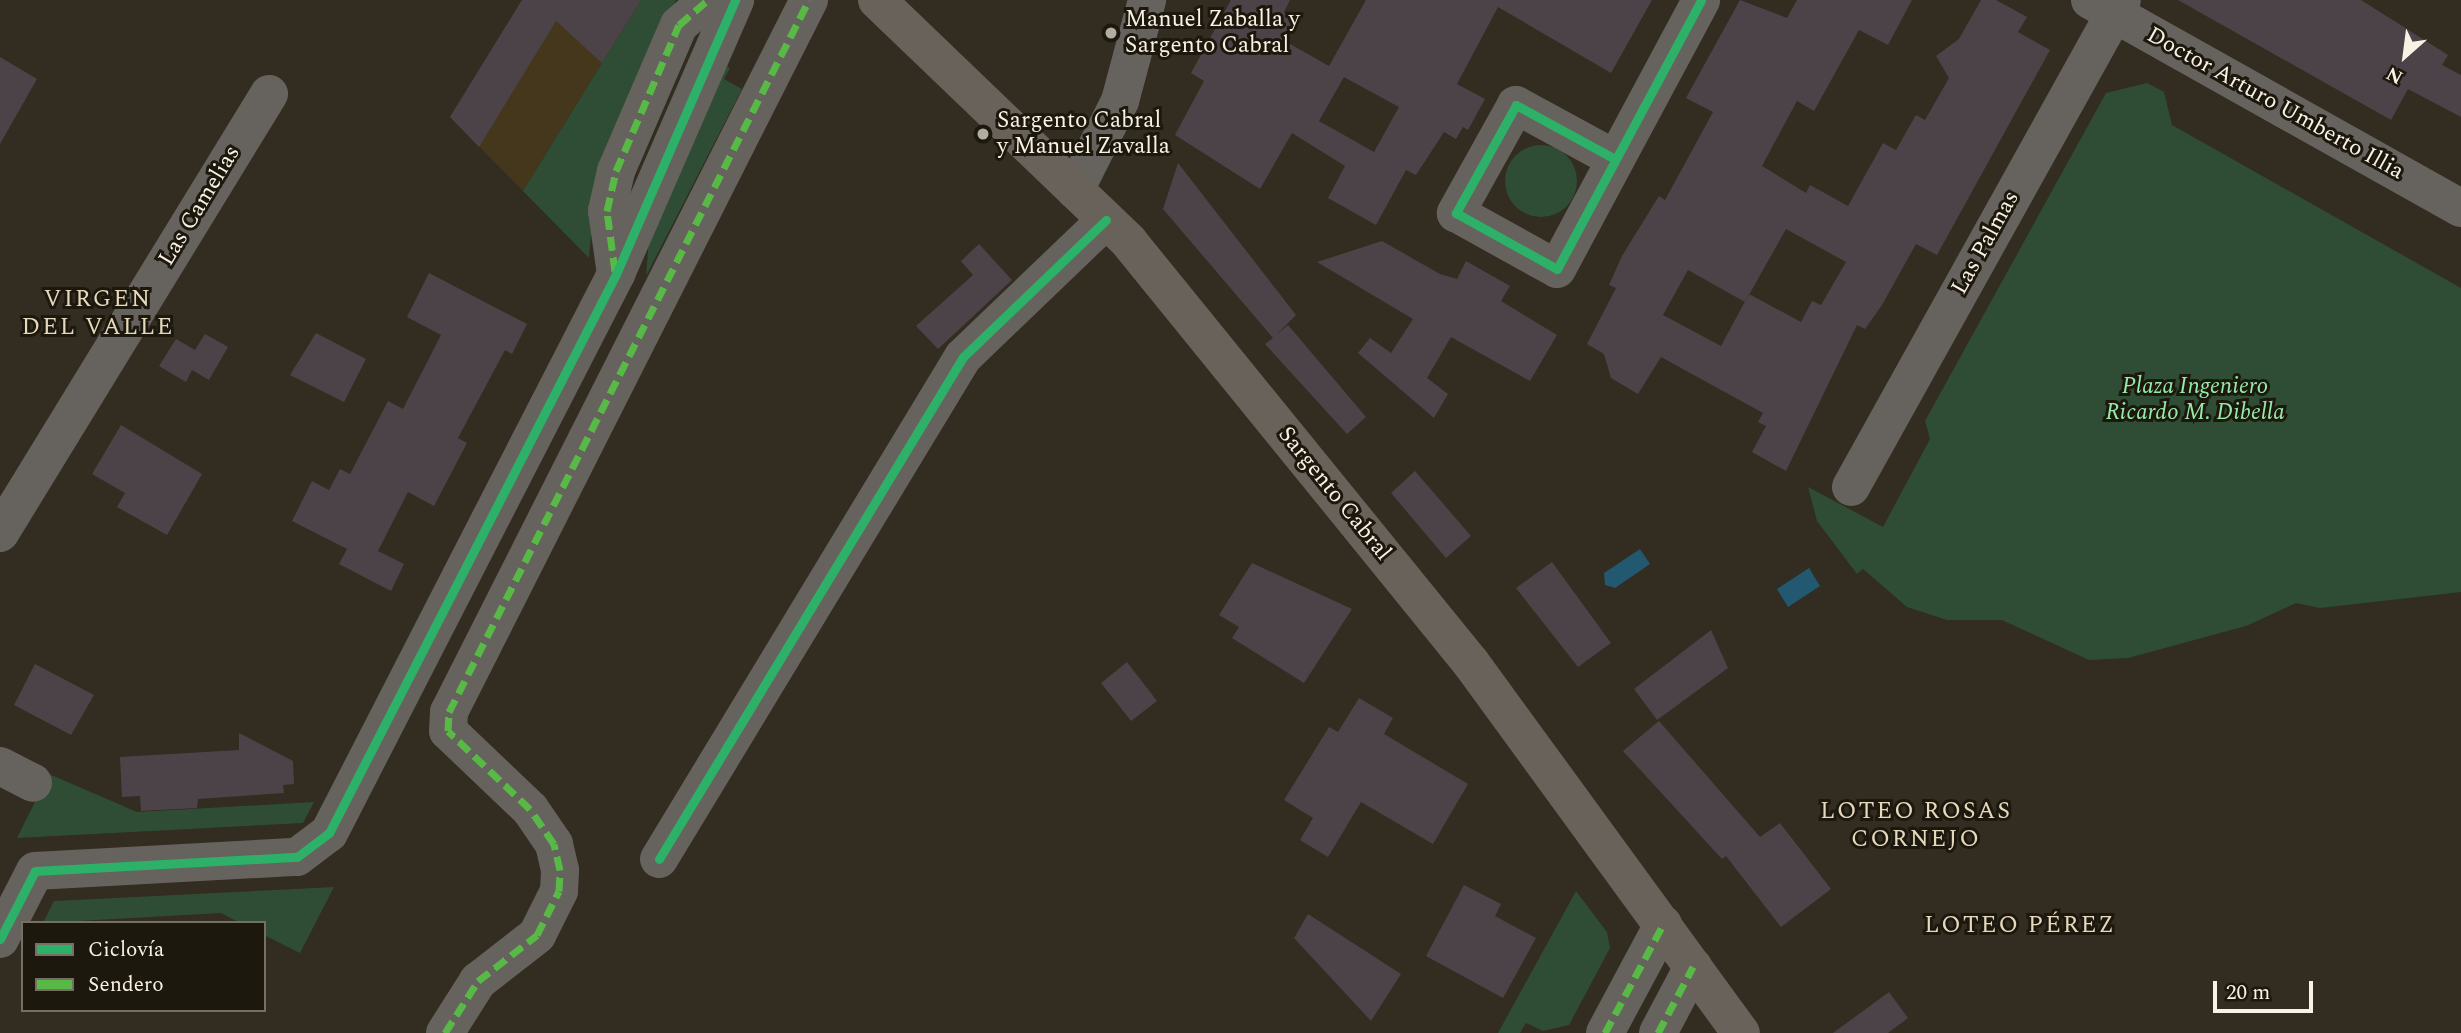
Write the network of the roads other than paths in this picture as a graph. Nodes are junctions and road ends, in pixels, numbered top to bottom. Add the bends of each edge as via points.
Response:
1 (708, 0) edge
2 (735, 0) edge
3 (809, 0) edge
4 (877, 0) edge
5 (1147, 0) edge
6 (1701, 0) edge
7 (2108, 4) edge
8 (269, 94) dead end
9 (1615, 159) dead end
10 (1075, 190) junction
11 (2459, 202) edge
12 (1106, 220) junction
13 (616, 274) junction
14 (1851, 487) dead end
15 (0, 533) edge
16 (659, 859) dead end
17 (1663, 925) junction
18 (0, 939) edge
19 (1693, 967) junction
20 (445, 1033) edge
21 (1605, 1033) edge
22 (1658, 1033) edge
23 (1741, 1033) edge

1 - 13 street via 679,25 616,171 607,211
2 - 13 street
3 - 20 street via 449,712 448,731 457,744 544,826 560,870 559,891 537,935 478,981
4 - 10 main road, Sargento Cabral
5 - 10 street via 1120,101
6 - 9 street
7 - 11 street, Doctor Arturo Umberto Illia
7 - 14 street, Las Palmas
8 - 15 street, Las Camelias
10 - 12 main road, Sargento Cabral
12 - 16 street via 963,356
12 - 17 main road, Sargento Cabral via 1471,663
13 - 18 street via 344,807 316,847 297,857 35,871
17 - 19 main road, Sargento Cabral
17 - 21 street
19 - 22 street
19 - 23 main road, Sargento Cabral

